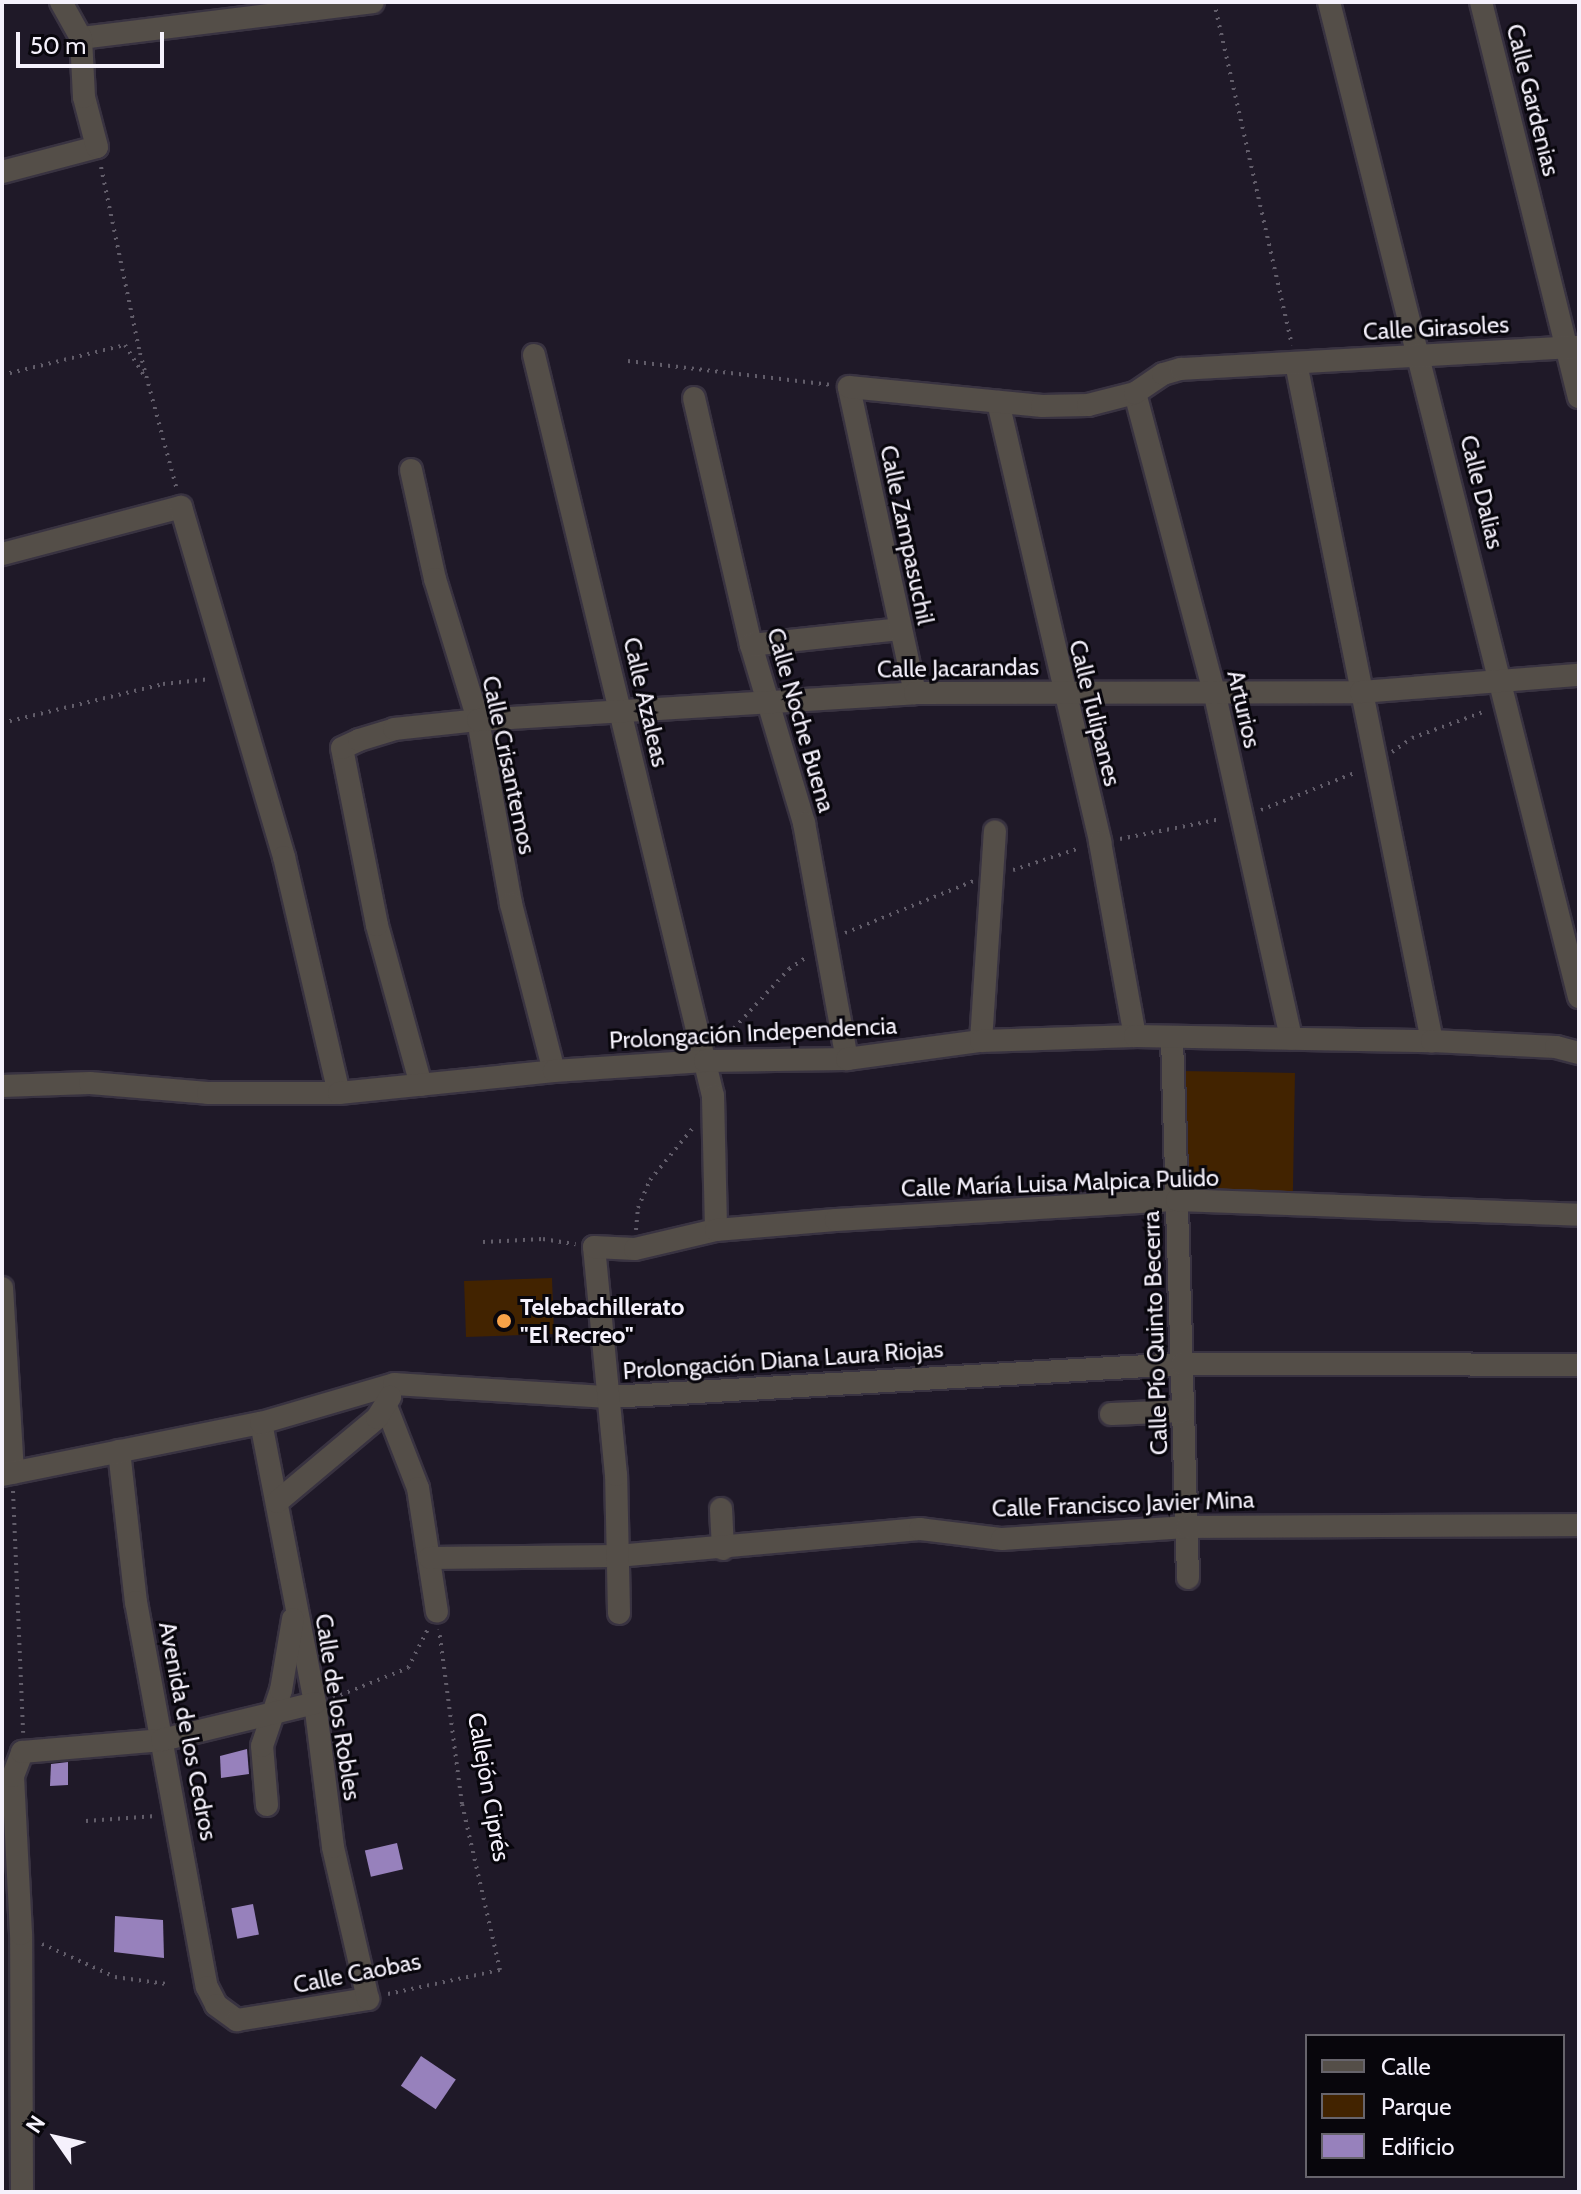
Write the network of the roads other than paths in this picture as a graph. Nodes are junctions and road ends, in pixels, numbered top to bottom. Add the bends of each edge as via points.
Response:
1 (61, 2) edge
2 (373, 2) edge
3 (1329, 2) edge
4 (1481, 2) edge
5 (81, 38) junction
6 (2, 172) edge
7 (1573, 347) edge
8 (1420, 354) junction
9 (534, 355) dead end
10 (1296, 363) junction
11 (849, 387) joint
12 (1135, 393) junction
13 (1579, 397) edge
14 (694, 398) dead end
15 (998, 402) junction
16 (411, 470) dead end
17 (2, 554) edge
18 (900, 629) junction
19 (751, 645) junction
20 (1579, 675) edge
21 (1503, 680) junction
22 (1063, 692) junction
23 (1361, 692) junction
24 (915, 693) junction
25 (1215, 695) junction
26 (770, 702) junction
27 (622, 712) junction
28 (478, 720) junction
29 (995, 831) dead end
30 (1579, 997) edge
31 (1135, 1036) junction
32 (1172, 1038) junction
33 (1291, 1039) junction
34 (1579, 1040) edge
35 (981, 1041) junction
36 (1432, 1041) junction
37 (1556, 1047) junction
38 (1579, 1053) edge
39 (847, 1059) junction
40 (705, 1061) junction
41 (554, 1071) junction
42 (421, 1085) junction
43 (2, 1086) edge
44 (339, 1093) junction
45 (1177, 1200) junction
46 (1579, 1215) edge
47 (716, 1230) junction
48 (2, 1288) edge
49 (1182, 1364) junction
50 (1579, 1365) edge
51 (394, 1384) junction
52 (609, 1397) junction
53 (386, 1406) junction
54 (1183, 1411) junction
55 (1111, 1414) dead end
56 (261, 1423) junction
57 (119, 1451) junction
58 (7, 1474) edge
59 (277, 1502) junction
60 (721, 1509) dead end
61 (1579, 1525) edge
62 (1187, 1527) junction
63 (723, 1549) junction
64 (617, 1556) junction
65 (430, 1558) junction
66 (1188, 1578) dead end
67 (295, 1602) junction
68 (437, 1612) road end
69 (619, 1613) dead end
70 (315, 1703) junction
71 (268, 1716) junction
72 (162, 1740) junction
73 (267, 1805) dead end
74 (368, 1999) joint
75 (225, 2014) joint
76 (22, 2192) edge

1 - 5 street
2 - 5 street
3 - 8 street, Calle Dalias
4 - 7 street, Calle Gardenias
5 - 6 street via 84,97 97,147
7 - 8 street, Calle Girasoles
7 - 13 street, Calle Gardenias
8 - 10 street, Calle Girasoles
8 - 21 street, Calle Dalias
9 - 27 street, Calle Azaleas
10 - 12 street, Calle Girasoles via 1181,369
10 - 23 street
11 - 15 street, Calle Girasoles
11 - 18 street, Calle Zampasuchil
12 - 15 street, Calle Girasoles via 1088,405
12 - 25 street, Arturios
14 - 19 street, Calle Noche Buena
15 - 22 street, Calle Tulipanes
16 - 28 street, Calle Crisantemos via 435,579
17 - 44 street via 181,507 284,857
18 - 19 street
18 - 24 street, Calle Zampasuchil
19 - 26 street, Calle Noche Buena
20 - 21 street, Calle Jacarandas
21 - 23 street, Calle Jacarandas
21 - 30 street, Calle Dalias
22 - 24 street, Calle Jacarandas
22 - 25 street, Calle Jacarandas
22 - 31 street, Calle Tulipanes via 1100,842
23 - 25 street, Calle Jacarandas
23 - 36 street
24 - 26 street, Calle Jacarandas
25 - 33 street, Arturios
26 - 27 street, Calle Jacarandas
26 - 39 street, Calle Noche Buena via 804,823
27 - 28 street, Calle Jacarandas
27 - 40 street, Calle Azaleas
28 - 41 street, Calle Crisantemos via 511,904
28 - 42 street, Calle Jacarandas via 394,729 342,748 377,925
29 - 35 street
31 - 32 street, Prolongación Independencia
31 - 35 street, Prolongación Independencia
32 - 33 street, Prolongación Independencia
32 - 45 street, Calle Pío Quinto Becerra
33 - 36 street, Prolongación Independencia
34 - 37 street, Prolongación Independencia
35 - 39 street, Prolongación Independencia
36 - 37 street, Prolongación Independencia
37 - 38 street, Prolongación Independencia
39 - 40 street, Prolongación Independencia
40 - 41 street, Prolongación Independencia
40 - 47 street, Calle Azaleas via 713,1096
41 - 42 street, Prolongación Independencia
42 - 44 street, Prolongación Independencia
43 - 44 street, Prolongación Independencia via 90,1083 208,1093
45 - 46 street, Calle María Luisa Malpica Pulido
45 - 47 street, Calle María Luisa Malpica Pulido
45 - 49 street, Calle Pío Quinto Becerra
47 - 52 street, Calle María Luisa Malpica Pulido via 635,1249 594,1247
48 - 58 street
49 - 50 street, Prolongación Diana Laura Riojas
49 - 52 street, Prolongación Diana Laura Riojas
49 - 54 street, Calle Pío Quinto Becerra
51 - 52 street, Prolongación Diana Laura Riojas
51 - 53 street
51 - 56 street, Prolongación Diana Laura Riojas
52 - 64 street
53 - 59 street
53 - 65 street via 418,1488
54 - 55 street
54 - 62 street, Calle Pío Quinto Becerra
56 - 57 street, Prolongación Diana Laura Riojas
56 - 59 street, Calle de los Robles
57 - 58 street, Prolongación Diana Laura Riojas
57 - 72 street, Avenida de los Cedros via 136,1602
59 - 67 street, Calle de los Robles
60 - 63 street
61 - 62 street, Calle Francisco Javier Mina
62 - 63 street, Calle Francisco Javier Mina via 1002,1539 920,1529
62 - 66 street, Calle Pío Quinto Becerra
63 - 64 street, Calle Francisco Javier Mina
64 - 65 street, Calle Francisco Javier Mina
64 - 69 street
65 - 68 street
67 - 70 street, Calle de los Robles
67 - 71 street via 285,1677
70 - 71 street
70 - 74 street, Calle de los Robles via 333,1847
71 - 72 street
71 - 73 street via 262,1746
72 - 75 street, Avenida de los Cedros via 207,1987
72 - 76 street via 22,1752 13,1776 21,1934
74 - 75 street, Calle Caobas via 257,2020

